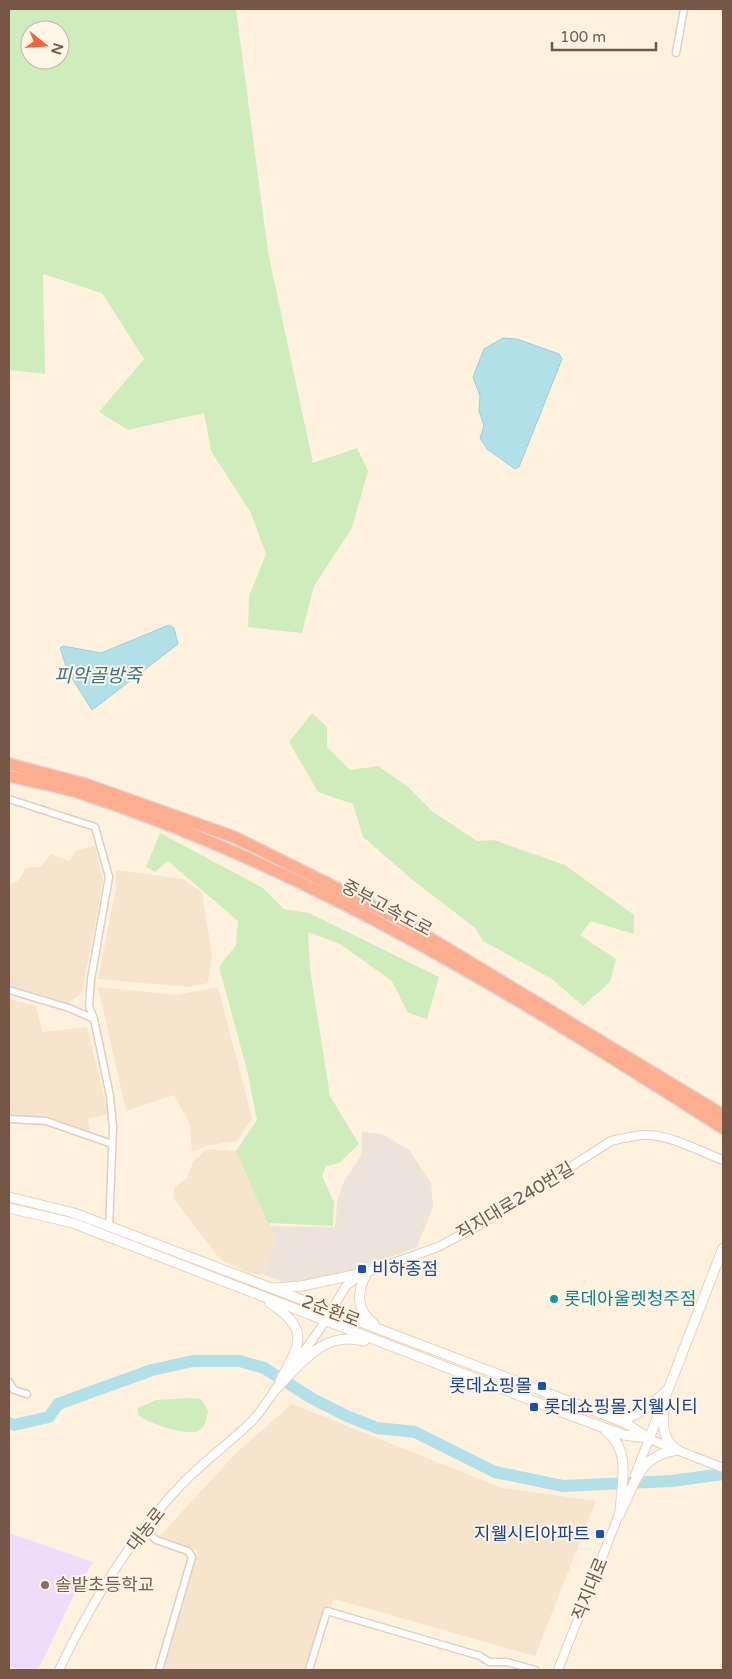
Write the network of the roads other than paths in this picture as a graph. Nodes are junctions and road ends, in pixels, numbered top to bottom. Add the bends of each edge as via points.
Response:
1 (684, 9) edge
2 (676, 53) dead end
3 (9, 764) edge
4 (9, 776) edge
5 (9, 799) edge
6 (9, 990) edge
7 (94, 1019) junction
8 (717, 1115) edge
9 (9, 1119) edge
10 (723, 1128) edge
11 (112, 1144) junction
12 (723, 1160) edge
13 (9, 1197) edge
14 (9, 1208) edge
15 (109, 1227) junction
16 (108, 1237) junction
17 (723, 1248) edge
18 (367, 1272) junction
19 (351, 1275) junction
20 (346, 1286) junction
21 (270, 1288) junction
22 (255, 1293) junction
23 (331, 1311) junction
24 (325, 1320) junction
25 (382, 1331) junction
26 (406, 1353) junction
27 (302, 1354) junction
28 (9, 1382) edge
29 (669, 1389) junction
30 (275, 1390) junction
31 (27, 1394) dead end
32 (615, 1419) junction
33 (600, 1426) junction
34 (649, 1439) junction
35 (678, 1450) junction
36 (642, 1463) junction
37 (723, 1468) edge
38 (622, 1509) junction
39 (145, 1529) junction
40 (59, 1670) edge
41 (159, 1670) edge
42 (309, 1670) edge
43 (535, 1670) edge
44 (558, 1670) edge

1 - 2 street
3 - 8 highway, 중부고속도로 via 85,784 234,837 395,917
4 - 8 highway, 중부고속도로 via 82,794 230,848 372,918
5 - 7 street via 95,827 109,876 91,979 89,1006
6 - 7 street
7 - 11 street via 110,1096
8 - 10 highway, 중부고속도로
9 - 11 street via 46,1121
11 - 15 street
12 - 18 street, 직지대로240번길 via 650,1135 611,1141 483,1223 424,1253
13 - 15 main road, 2순환로 via 47,1205
14 - 16 main road, 2순환로 via 49,1216
15 - 16 street
15 - 21 main road, 2순환로
16 - 22 main road, 2순환로
17 - 29 main road
18 - 19 main road
18 - 20 street, 직지대로240번길
18 - 25 main road via 359,1293 361,1311
19 - 20 street
19 - 21 main road via 302,1286
20 - 23 street, 직지대로240번길
21 - 23 main road, 2순환로
22 - 24 main road, 2순환로
22 - 27 main road via 294,1321
23 - 24 street, 직지대로240번길
23 - 25 main road, 2순환로
24 - 26 main road, 2순환로
24 - 27 street, 직지대로240번길
25 - 32 main road, 2순환로
26 - 27 main road via 362,1340 341,1338
26 - 33 main road, 2순환로
27 - 30 main road
27 - 30 main road
28 - 31 street via 14,1390
29 - 32 main road via 637,1413
29 - 34 main road
29 - 35 main road via 664,1412 665,1431 668,1442
30 - 39 street, 대농로 via 262,1410 183,1483
32 - 34 main road, 2순환로
33 - 34 main road, 2순환로 via 624,1435
33 - 38 main road via 620,1445 623,1457
34 - 35 street, 2순환로
34 - 36 street
35 - 36 main road
35 - 37 street, 2순환로
36 - 38 main road
38 - 44 street, 직지대로
39 - 40 street, 대농로 via 84,1618
39 - 41 street via 156,1540 188,1551 192,1557
42 - 43 street via 327,1611 480,1656 489,1662 507,1662

